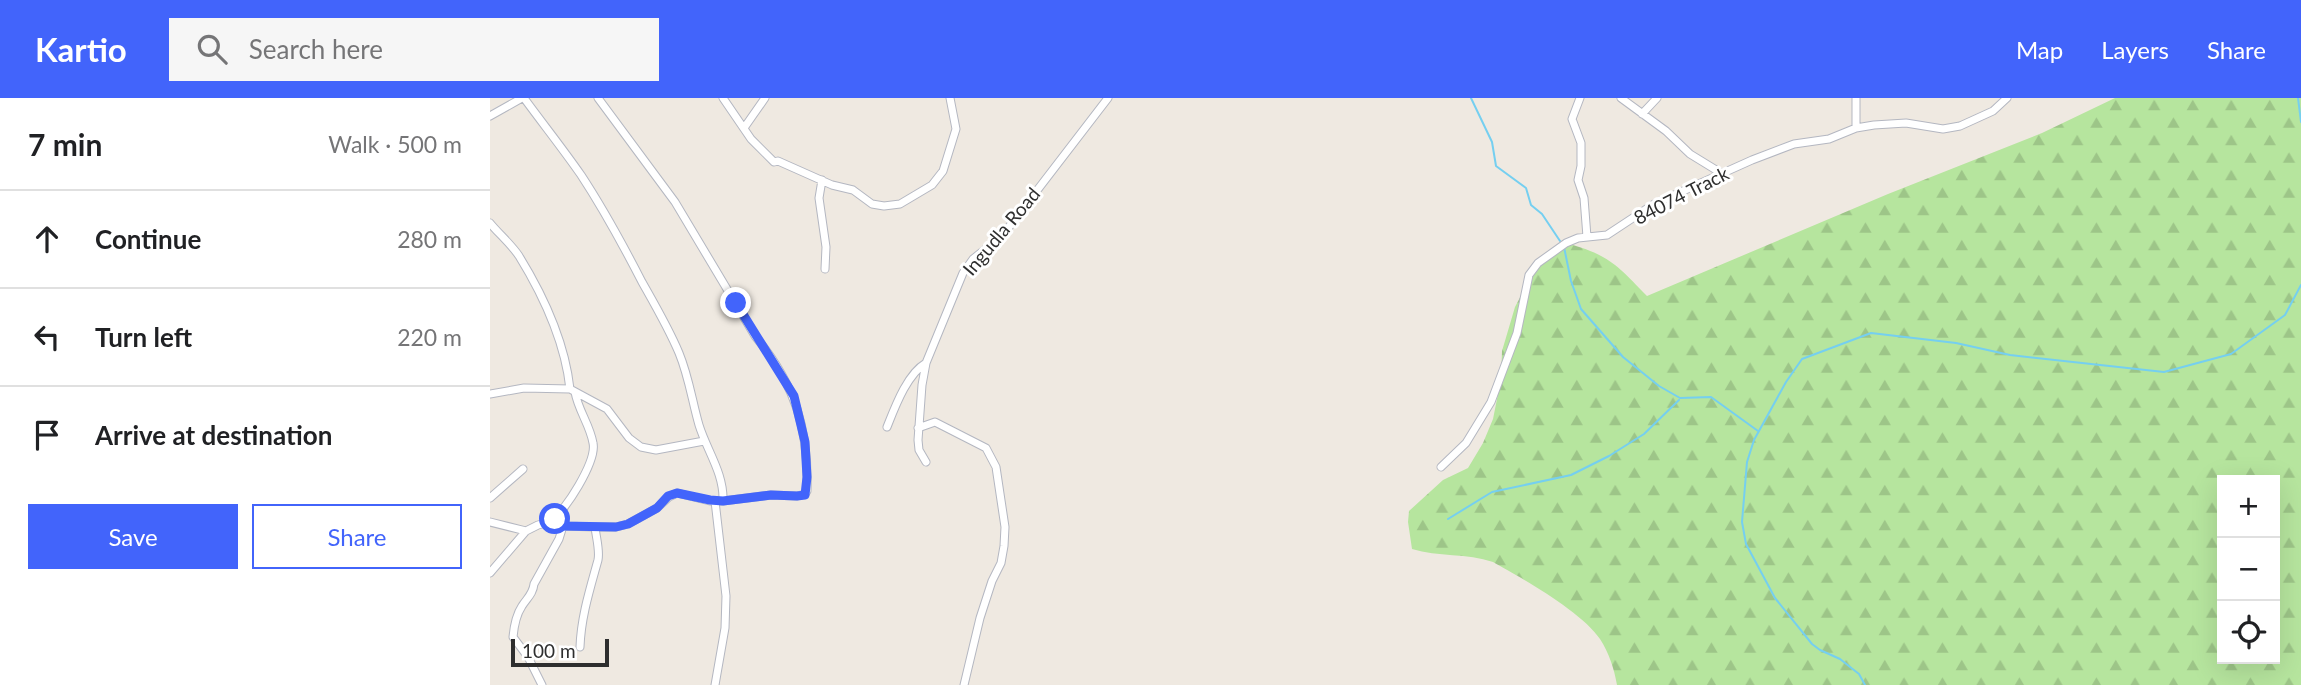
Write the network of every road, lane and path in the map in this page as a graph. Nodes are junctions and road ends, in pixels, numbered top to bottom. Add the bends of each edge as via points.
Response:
1 (523, 98) edge
2 (598, 98) edge
3 (723, 98) edge
4 (765, 98) edge
5 (950, 98) edge
6 (1108, 98) edge
7 (1580, 98) edge
8 (1620, 98) edge
9 (1657, 98) edge
10 (1856, 98) edge
11 (2007, 98) edge
12 (1642, 114) junction
13 (490, 116) edge
14 (744, 128) junction
15 (1856, 128) junction
16 (1721, 173) junction
17 (822, 180) junction
18 (490, 223) edge
19 (1587, 237) junction
20 (825, 269) dead end
21 (926, 363) junction
22 (572, 391) junction
23 (490, 394) edge
24 (887, 427) dead end
25 (918, 428) junction
26 (704, 441) junction
27 (926, 462) dead end
28 (1441, 467) dead end
29 (523, 469) dead end
30 (490, 498) edge
31 (719, 501) junction
32 (490, 522) edge
33 (551, 522) junction
34 (563, 526) junction
35 (595, 527) junction
36 (526, 531) junction
37 (490, 573) edge
38 (580, 647) dead end
39 (542, 685) edge
40 (715, 685) edge
41 (964, 685) edge

1 - 13 street
1 - 26 street via 595,196 626,249 678,351
2 - 31 street via 675,202 771,356 800,414 807,459 805,495
3 - 14 street
4 - 14 street
5 - 17 street via 956,129 943,171 932,185 900,204 884,206
6 - 21 street, Ingudla Road via 1002,236 967,266
7 - 19 street via 1573,123 1581,143 1578,180
8 - 12 street
9 - 12 street
10 - 15 street
11 - 15 street, 84074 Track via 1993,111 1960,126 1943,129 1894,123
12 - 16 street via 1705,166
14 - 17 street via 774,162
15 - 16 street, 84074 Track via 1829,139 1794,144
16 - 19 street, 84074 Track via 1654,204 1607,235
17 - 20 street via 819,198
18 - 22 street via 519,257 545,305
19 - 28 street, 84074 Track via 1566,243 1529,275 1517,333 1491,402 1466,443
21 - 24 street via 916,372
21 - 25 street, Ingudla Road
22 - 23 street via 524,388
22 - 26 street via 607,409 640,447 656,450
22 - 33 street via 594,453 569,505
25 - 27 street, Ingudla Road via 918,447
25 - 41 street via 935,422 948,428 986,447 996,467 1004,546
26 - 31 street via 723,487
29 - 30 street
31 - 35 street via 677,493 628,524
31 - 40 street via 726,606
32 - 36 street
33 - 34 street
33 - 36 street
34 - 35 street
34 - 39 street via 514,627 513,637
35 - 38 street via 598,561 583,613
36 - 37 street

